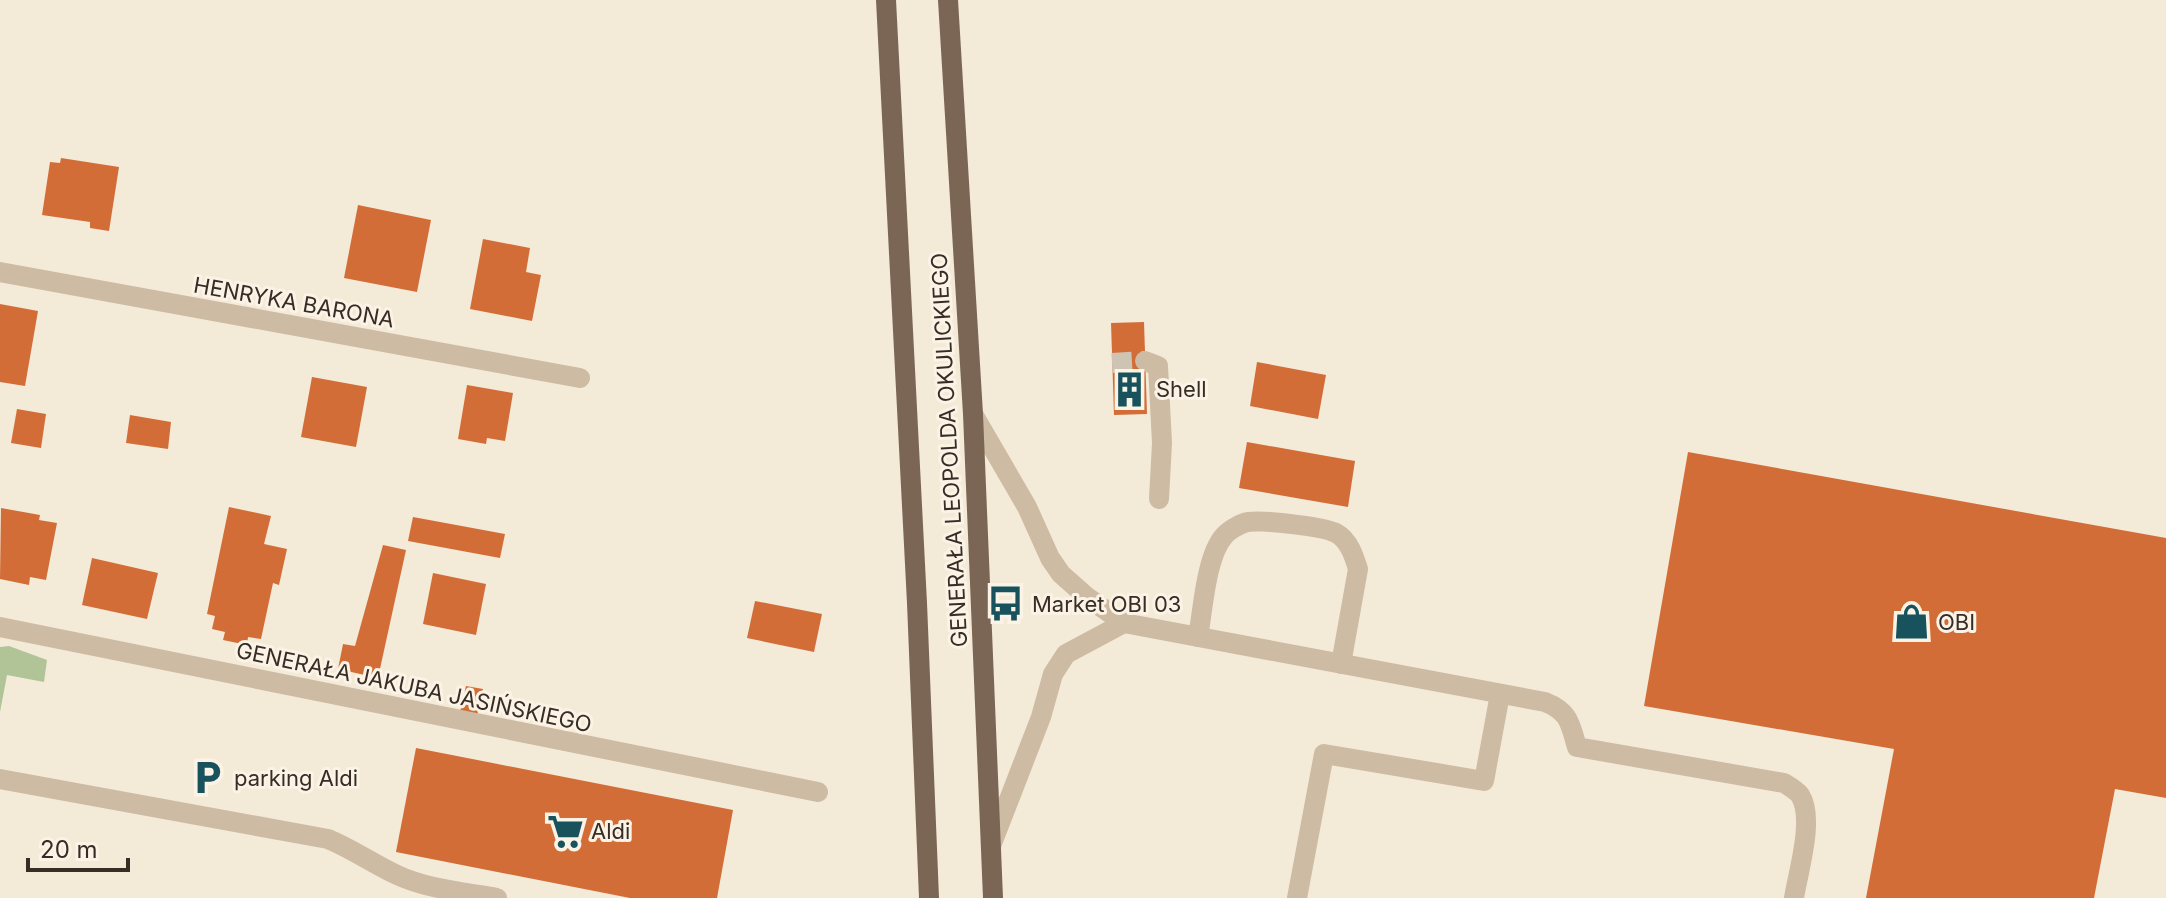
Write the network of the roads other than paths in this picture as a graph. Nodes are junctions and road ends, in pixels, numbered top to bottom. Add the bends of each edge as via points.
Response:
1 (886, 0) edge
2 (948, 0) edge
3 (0, 272) edge
4 (1145, 361) dead end
5 (580, 378) dead end
6 (973, 414) junction
7 (1159, 499) dead end
8 (1124, 623) junction
9 (0, 627) edge
10 (1198, 637) junction
11 (1341, 664) junction
12 (1500, 694) junction
13 (0, 779) edge
14 (818, 792) dead end
15 (991, 846) junction
16 (497, 898) edge
17 (929, 898) edge
18 (993, 898) edge
19 (1297, 898) edge
20 (1794, 898) edge

1 - 17 main road, GENERAŁA LEOPOLDA OKULICKIEGO
2 - 6 main road, GENERAŁA LEOPOLDA OKULICKIEGO
3 - 5 street, HENRYKA BARONA
4 - 7 street via 1158,366
6 - 8 street via 1061,574
6 - 15 main road, GENERAŁA LEOPOLDA OKULICKIEGO
8 - 10 street
8 - 15 street via 1066,654 1053,674
9 - 14 street, GENERAŁA JAKUBA JASIŃSKIEGO
10 - 11 street
10 - 11 street via 1215,548 1226,533 1246,522 1266,521 1334,532 1345,540 1358,569
11 - 12 street
12 - 19 street via 1484,781 1324,754
12 - 20 street via 1560,708 1577,747 1792,788 1805,808 1806,825
13 - 16 street via 328,839 424,885
15 - 18 main road, GENERAŁA LEOPOLDA OKULICKIEGO

